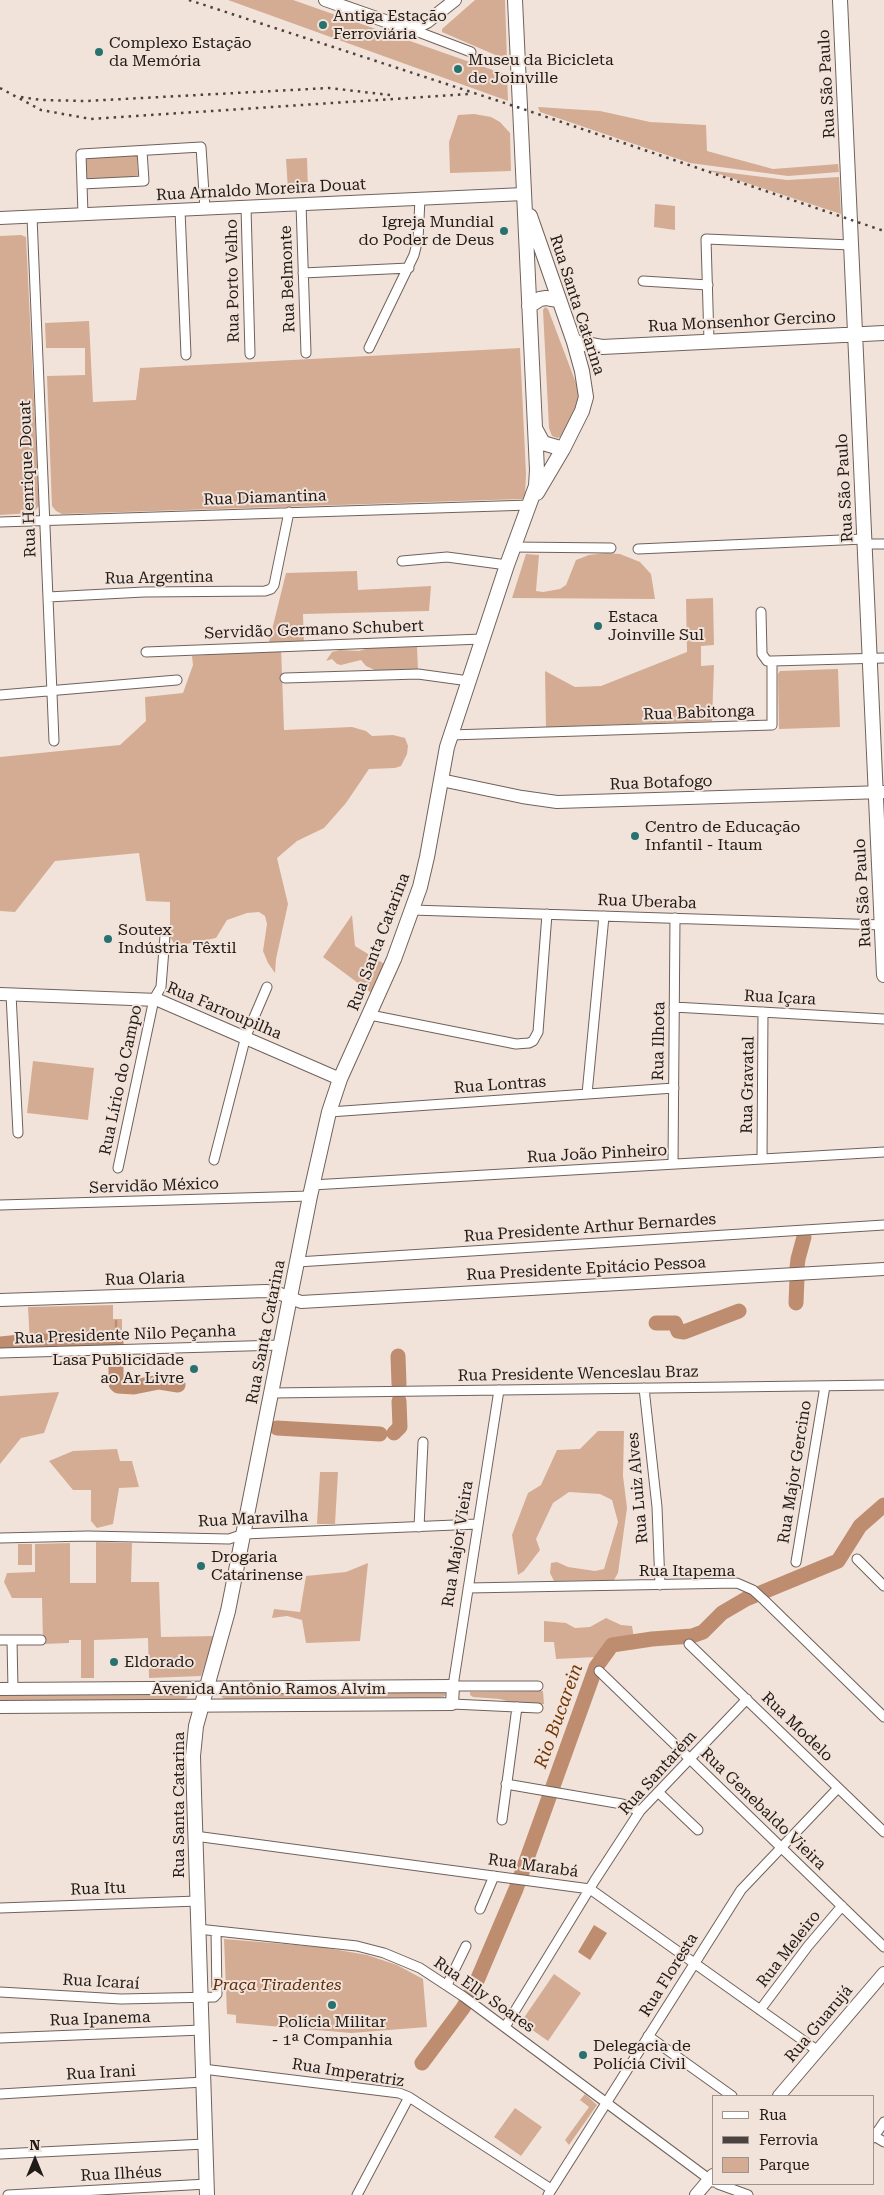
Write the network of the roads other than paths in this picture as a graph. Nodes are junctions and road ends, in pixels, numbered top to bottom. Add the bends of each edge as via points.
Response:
1 (325, 0) edge
2 (455, 0) edge
3 (515, 0) edge
4 (840, 0) edge
5 (401, 26) junction
6 (471, 52) dead end
7 (142, 151) junction
8 (82, 184) junction
9 (524, 194) junction
10 (420, 199) junction
11 (301, 204) junction
12 (246, 207) junction
13 (205, 208) junction
14 (180, 210) junction
15 (83, 214) junction
16 (32, 217) junction
17 (0, 218) edge
18 (851, 245) junction
19 (409, 268) junction
20 (303, 273) junction
21 (643, 281) dead end
22 (708, 285) junction
23 (558, 300) junction
24 (529, 306) junction
25 (884, 333) edge
26 (856, 334) junction
27 (709, 341) junction
28 (574, 342) junction
29 (602, 347) junction
30 (368, 348) dead end
31 (306, 353) dead end
32 (250, 354) dead end
33 (186, 355) dead end
34 (582, 371) junction
35 (535, 429) junction
36 (563, 449) junction
37 (530, 505) junction
38 (289, 512) junction
39 (45, 520) junction
40 (0, 522) edge
41 (865, 542) junction
42 (884, 544) edge
43 (513, 547) junction
44 (611, 548) dead end
45 (638, 548) dead end
46 (402, 561) dead end
47 (507, 564) junction
48 (48, 597) junction
49 (761, 612) dead end
50 (482, 639) junction
51 (146, 652) dead end
52 (870, 658) junction
53 (884, 658) edge
54 (772, 661) junction
55 (285, 678) dead end
56 (178, 680) dead end
57 (469, 681) junction
58 (52, 690) junction
59 (0, 695) edge
60 (450, 735) junction
61 (54, 741) dead end
62 (441, 780) junction
63 (880, 792) edge
64 (412, 910) junction
65 (547, 914) junction
66 (604, 916) junction
67 (675, 918) junction
68 (883, 925) edge
69 (165, 936) dead end
70 (884, 975) edge
71 (267, 986) dead end
72 (5, 994) edge
73 (154, 999) junction
74 (674, 1007) junction
75 (763, 1012) junction
76 (370, 1015) junction
77 (884, 1019) edge
78 (246, 1036) junction
79 (340, 1079) junction
80 (674, 1088) junction
81 (587, 1094) junction
82 (329, 1112) junction
83 (18, 1133) dead end
84 (884, 1152) edge
85 (762, 1159) junction
86 (214, 1160) dead end
87 (673, 1164) junction
88 (118, 1168) dead end
89 (311, 1191) junction
90 (0, 1205) edge
91 (884, 1224) edge
92 (297, 1262) junction
93 (884, 1269) edge
94 (290, 1298) junction
95 (0, 1300) edge
96 (281, 1345) junction
97 (0, 1353) edge
98 (884, 1385) edge
99 (825, 1386) junction
100 (644, 1388) junction
101 (498, 1390) junction
102 (272, 1394) junction
103 (423, 1442) dead end
104 (478, 1524) junction
105 (419, 1527) junction
106 (244, 1534) junction
107 (0, 1538) edge
108 (857, 1559) dead end
109 (796, 1562) dead end
110 (660, 1585) junction
111 (884, 1586) edge
112 (468, 1588) junction
113 (0, 1640) edge
114 (12, 1640) junction
115 (41, 1640) dead end
116 (690, 1644) dead end
117 (599, 1671) dead end
118 (453, 1686) junction
119 (538, 1686) dead end
120 (206, 1688) junction
121 (6, 1689) edge
122 (62, 1689) junction
123 (747, 1699) junction
124 (452, 1704) junction
125 (201, 1705) junction
126 (40, 1706) junction
127 (0, 1707) edge
128 (517, 1707) junction
129 (538, 1708) dead end
130 (884, 1717) edge
131 (690, 1759) junction
132 (506, 1784) junction
133 (838, 1788) junction
134 (658, 1792) junction
135 (640, 1811) junction
136 (502, 1820) dead end
137 (698, 1830) dead end
138 (884, 1832) edge
139 (195, 1836) junction
140 (780, 1847) junction
141 (494, 1876) junction
142 (590, 1889) junction
143 (198, 1902) junction
144 (842, 1906) junction
145 (0, 1908) edge
146 (480, 1909) dead end
147 (198, 1929) junction
148 (216, 1931) junction
149 (466, 1946) dead end
150 (884, 1948) edge
151 (694, 1963) junction
152 (884, 1973) edge
153 (447, 1985) junction
154 (0, 1992) edge
155 (201, 1999) junction
156 (760, 2010) junction
157 (505, 2027) junction
158 (202, 2030) junction
159 (648, 2036) junction
160 (0, 2038) edge
161 (818, 2051) junction
162 (203, 2076) junction
163 (0, 2094) edge
164 (731, 2095) edge
165 (780, 2095) edge
166 (409, 2097) junction
167 (606, 2104) junction
168 (884, 2122) edge
169 (874, 2136) edge
170 (205, 2144) junction
171 (0, 2154) edge
172 (712, 2179) edge
173 (712, 2181) edge
174 (725, 2185) edge
175 (207, 2190) edge
176 (550, 2192) edge
177 (8, 2195) edge
178 (357, 2195) edge
179 (696, 2195) edge
180 (748, 2195) edge

1 - 5 street
2 - 5 street via 419,26
3 - 9 main road, Rua Santa Catarina
4 - 18 main road, Rua São Paulo
5 - 6 street
7 - 8 street via 81,154
7 - 8 street via 144,180
7 - 13 street via 201,148
8 - 15 street
9 - 10 street, Rua Arnaldo Moreira Douat
9 - 23 main road, Rua Santa Catarina
9 - 24 main road, Rua Santa Catarina
10 - 11 street, Rua Arnaldo Moreira Douat
10 - 19 street via 418,239
11 - 12 street, Rua Arnaldo Moreira Douat
11 - 20 street, Rua Belmonte
12 - 13 street, Rua Arnaldo Moreira Douat
12 - 32 street, Rua Porto Velho
13 - 14 street, Rua Arnaldo Moreira Douat
14 - 15 street, Rua Arnaldo Moreira Douat
14 - 33 street
15 - 16 street, Rua Arnaldo Moreira Douat
16 - 17 street, Rua Arnaldo Moreira Douat
16 - 39 street, Rua Henrique Douat
18 - 22 street via 706,239
18 - 26 main road, Rua São Paulo
19 - 20 street
19 - 30 street
20 - 31 street, Rua Belmonte
21 - 22 street
22 - 27 street
23 - 24 main road via 546,298
23 - 28 main road, Rua Santa Catarina
24 - 35 main road, Rua Santa Catarina
25 - 26 main road, Rua Monsenhor Gercino
26 - 27 main road, Rua Monsenhor Gercino
26 - 41 main road, Rua São Paulo
27 - 29 main road, Rua Monsenhor Gercino
28 - 29 main road, Rua Monsenhor Gercino
28 - 34 main road, Rua Santa Catarina
29 - 34 main road via 589,356
34 - 36 main road, Rua Santa Catarina via 585,403
35 - 36 main road via 542,443
35 - 37 main road, Rua Santa Catarina via 537,479
36 - 37 main road, Rua Santa Catarina
37 - 38 street, Rua Diamantina
37 - 43 main road, Rua Santa Catarina
38 - 39 street, Rua Diamantina
38 - 48 street, Rua Argentina via 276,579 271,589
39 - 40 street, Rua Diamantina
39 - 48 street, Rua Henrique Douat
41 - 42 street
41 - 45 street
41 - 52 main road, Rua São Paulo
43 - 44 street
43 - 47 main road, Rua Santa Catarina
46 - 47 street via 447,557
47 - 50 main road, Rua Santa Catarina
48 - 58 street, Rua Henrique Douat
49 - 54 street via 762,654 767,661
50 - 51 street, Servidão Germano Schubert
50 - 57 main road, Rua Santa Catarina
52 - 53 street
52 - 54 street
52 - 63 main road, Rua São Paulo
54 - 60 street, Rua Babitonga via 772,725
55 - 57 street via 418,674
56 - 58 street
57 - 60 main road, Rua Santa Catarina
58 - 59 street
58 - 61 street, Rua Henrique Douat
60 - 62 main road, Rua Santa Catarina
62 - 63 street, Rua Botafogo via 557,802
62 - 64 main road, Rua Santa Catarina via 425,868
63 - 68 main road, Rua São Paulo
64 - 65 street, Rua Uberaba
64 - 76 main road, Rua Santa Catarina
65 - 66 street, Rua Uberaba
65 - 76 street via 538,1032 533,1041 516,1044
66 - 67 street, Rua Uberaba
66 - 81 street
67 - 68 street, Rua Uberaba
67 - 74 street, Rua Ilhota
68 - 70 main road, Rua São Paulo
69 - 73 street, Rua Lírio do Campo via 161,986
71 - 78 street
72 - 73 street, Rua Farroupilha
72 - 83 street
73 - 78 street, Rua Farroupilha
73 - 88 street, Rua Lírio do Campo
74 - 75 street, Rua Içara
74 - 80 street, Rua Ilhota
75 - 77 street, Rua Içara
75 - 85 street, Rua Gravatal
76 - 79 main road, Rua Santa Catarina
78 - 79 street, Rua Farroupilha
78 - 86 street
79 - 82 main road, Rua Santa Catarina
80 - 81 street, Rua Lontras
80 - 87 street, Rua Ilhota
81 - 82 street, Rua Lontras
82 - 89 main road, Rua Santa Catarina
84 - 85 street, Rua João Pinheiro
85 - 87 street, Rua João Pinheiro
87 - 89 street, Rua João Pinheiro
89 - 90 street, Servidão México
89 - 92 main road, Rua Santa Catarina
91 - 92 street, Rua Presidente Arthur Bernardes
92 - 94 main road, Rua Santa Catarina
93 - 94 street, Rua Presidente Epitácio Pessoa via 302,1302
94 - 95 street, Rua Olaria via 266,1291
94 - 96 main road, Rua Santa Catarina
96 - 97 street, Rua Presidente Nilo Peçanha
96 - 102 main road, Rua Santa Catarina
98 - 99 street, Rua Presidente Wenceslau Braz
99 - 100 street, Rua Presidente Wenceslau Braz
99 - 109 street, Rua Major Gercino
100 - 101 street, Rua Presidente Wenceslau Braz
100 - 110 street, Rua Luiz Alves via 657,1507
101 - 102 street, Rua Presidente Wenceslau Braz
101 - 104 street, Rua Major Vieira
102 - 106 main road, Rua Santa Catarina
103 - 105 street
104 - 105 street, Rua Maravilha
104 - 112 street, Rua Major Vieira
105 - 106 street, Rua Maravilha
106 - 107 street, Rua Maravilha via 229,1538
106 - 120 main road, Rua Santa Catarina via 228,1611
108 - 111 street
110 - 112 street, Rua Itapema
110 - 130 street, Rua Itapema via 730,1582 752,1590
112 - 118 street, Rua Major Vieira
113 - 114 street
114 - 115 street
114 - 121 street
116 - 123 street, Rua Modelo
117 - 131 street, Rua Genebaldo Vieira
118 - 119 street, Avenida Antônio Ramos Alvim
118 - 120 street, Avenida Antônio Ramos Alvim
118 - 124 street, Rua Major Vieira
120 - 122 street, Avenida Antônio Ramos Alvim
120 - 125 main road, Rua Santa Catarina
121 - 122 street, Avenida Antônio Ramos Alvim
122 - 126 street via 72,1693 71,1702
123 - 131 street, Rua Santarém
123 - 133 street, Rua Modelo
124 - 125 street, Avenida Antônio Ramos Alvim
124 - 128 street, Avenida Antônio Ramos Alvim
125 - 126 street, Avenida Antônio Ramos Alvim
125 - 139 main road, Rua Santa Catarina via 193,1756
126 - 127 street, Avenida Antônio Ramos Alvim
128 - 129 street, Avenida Antônio Ramos Alvim
128 - 132 street
131 - 134 street, Rua Santarém
131 - 140 street, Rua Genebaldo Vieira
132 - 135 street via 622,1804
132 - 136 street
133 - 138 street, Rua Modelo
133 - 140 street, Rua Floresta
134 - 135 street, Rua Santarém
134 - 137 street
135 - 142 street, Rua Santarém
139 - 141 street, Rua Marabá
139 - 143 main road, Rua Santa Catarina
140 - 144 street, Rua Genebaldo Vieira
140 - 151 street, Rua Floresta via 741,1890
141 - 142 street, Rua Marabá
141 - 146 street
142 - 151 street, Rua Marabá
142 - 157 street, Rua Santarém
143 - 145 street, Rua Itu via 114,1902
143 - 147 main road, Rua Santa Catarina
144 - 150 street, Rua Genebaldo Vieira
144 - 156 street, Rua Meleiro
147 - 148 street, Rua Elly Soares
147 - 155 main road, Rua Santa Catarina
148 - 153 street, Rua Elly Soares via 365,1948 409,1963
148 - 155 street via 217,1994 214,1998
149 - 153 street
151 - 156 street, Rua Marabá
151 - 159 street, Rua Floresta
152 - 161 street, Rua Guarujá
153 - 157 street, Rua Elly Soares
154 - 155 street, Rua Icaraí via 121,1999
155 - 158 main road, Rua Santa Catarina
156 - 161 street, Rua Marabá
157 - 167 street, Rua Elly Soares
158 - 160 street, Rua Ipanema
158 - 162 main road, Rua Santa Catarina
159 - 164 street
159 - 167 street, Rua Floresta
161 - 165 street, Rua Guarujá
162 - 163 street, Rua Irani
162 - 166 street, Rua Imperatriz via 388,2091
162 - 170 main road, Rua Santa Catarina
166 - 176 street, Rua Imperatriz
166 - 178 street
167 - 172 street, Rua Elly Soares
167 - 176 street, Rua Floresta
168 - 169 street
170 - 171 street
170 - 175 main road, Rua Santa Catarina
173 - 179 street
174 - 180 street, Rua Elly Soares
175 - 177 street, Rua Ilhéus

